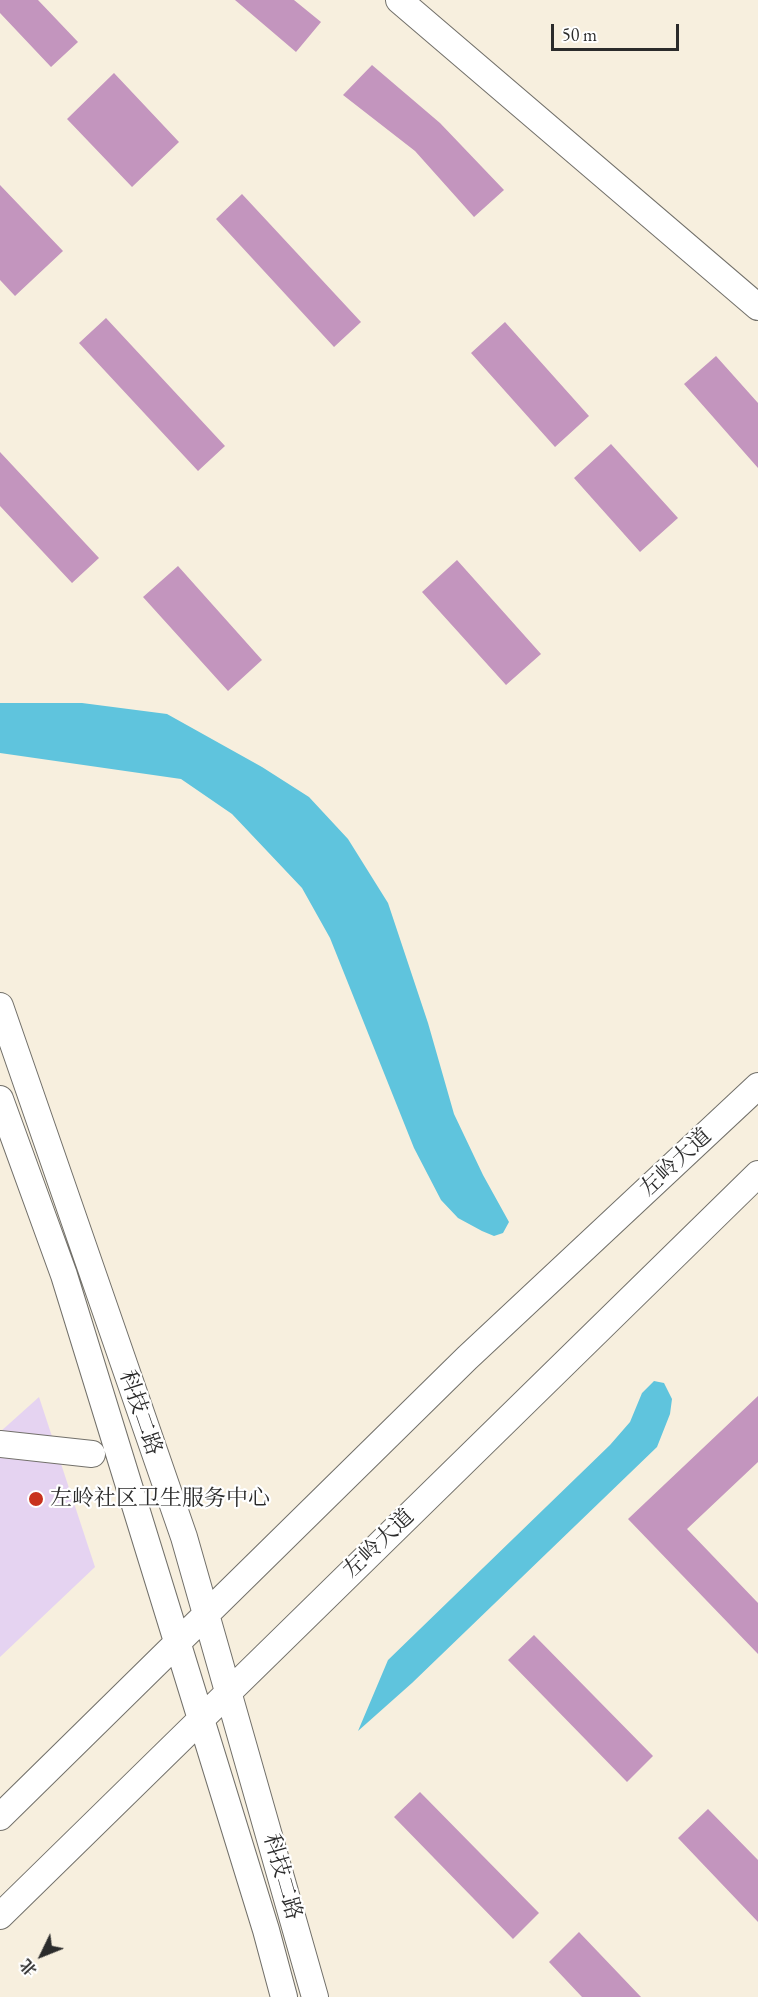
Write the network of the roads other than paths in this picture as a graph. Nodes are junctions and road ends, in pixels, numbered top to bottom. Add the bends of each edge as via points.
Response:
1 (399, 0) edge
2 (758, 307) edge
3 (0, 1006) edge
4 (758, 1086) edge
5 (0, 1099) edge
6 (758, 1174) edge
7 (0, 1444) edge
8 (92, 1454) dead end
9 (206, 1615) junction
10 (178, 1642) junction
11 (228, 1692) junction
12 (201, 1718) junction
13 (0, 1817) edge
14 (0, 1916) edge
15 (284, 1997) edge
16 (315, 1997) edge

1 - 2 street
3 - 9 street, 科技二路 via 184,1538
4 - 9 street, 左岭大道 via 467,1358
5 - 10 street, 科技二路 via 64,1275
6 - 11 street, 左岭大道
7 - 8 street
9 - 10 street, 左岭大道
9 - 11 street, 科技二路
10 - 12 street, 科技二路
10 - 13 street, 左岭大道
11 - 12 street, 左岭大道
11 - 16 street, 科技二路
12 - 14 street, 左岭大道
12 - 15 street, 科技二路

